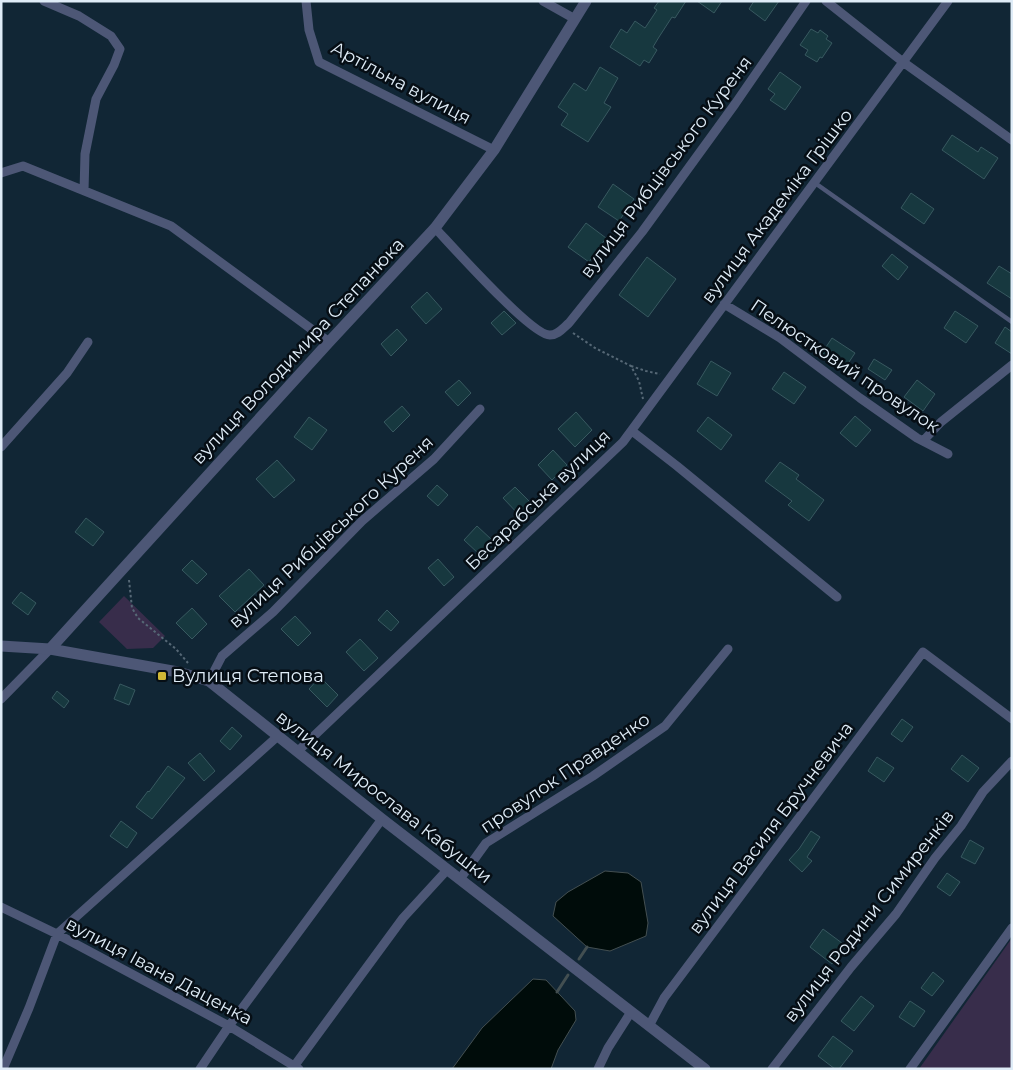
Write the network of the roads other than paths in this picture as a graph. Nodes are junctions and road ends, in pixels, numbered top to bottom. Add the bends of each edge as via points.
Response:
1 (44, 1) edge
2 (306, 1) edge
3 (543, 1) edge
4 (586, 1) edge
5 (806, 1) edge
6 (826, 1) edge
7 (948, 1) edge
8 (575, 19) junction
9 (903, 62) junction
10 (1012, 140) edge
11 (494, 150) junction
12 (1, 173) edge
13 (815, 183) junction
14 (84, 191) junction
15 (436, 228) junction
16 (724, 304) junction
17 (1012, 322) edge
18 (88, 342) dead end
19 (329, 342) junction
20 (1012, 365) edge
21 (480, 409) dead end
22 (632, 431) junction
23 (923, 441) junction
24 (1, 447) edge
25 (948, 454) dead end
26 (837, 597) dead end
27 (1, 646) edge
28 (50, 648) junction
29 (728, 649) dead end
30 (209, 681) junction
31 (1, 699) edge
32 (1012, 719) edge
33 (278, 736) junction
34 (297, 752) junction
35 (1012, 761) edge
36 (382, 819) junction
37 (447, 870) junction
38 (460, 879) junction
39 (1, 907) edge
40 (1012, 928) edge
41 (57, 934) junction
42 (631, 1012) junction
43 (229, 1026) junction
44 (649, 1026) junction
45 (297, 1067) edge
46 (3, 1069) edge
47 (200, 1069) edge
48 (598, 1069) edge
49 (705, 1069) edge
50 (772, 1069) edge
51 (910, 1069) edge

1 - 14 street via 79,16 111,36 120,49 96,99 85,154
2 - 11 street, Артільна вулиця via 309,30 319,62
3 - 8 street
4 - 8 street, вулиця Володимира Степанюка
5 - 15 street, вулиця Рибцівського Куреня via 642,232 558,333 548,336 540,332 510,306
6 - 9 street
7 - 9 street, вулиця Академіка Грішко
8 - 11 street, вулиця Володимира Степанюка
9 - 10 street
9 - 13 street, вулиця Академіка Грішко
11 - 15 street, вулиця Володимира Степанюка
12 - 14 street via 23,166
13 - 16 street, вулиця Академіка Грішко
13 - 17 lane
14 - 19 street via 170,226
15 - 19 street, вулиця Володимира Степанюка
16 - 22 street, вулиця Академіка Грішко
16 - 23 street, Пелюстковий провулок via 780,338
18 - 24 street via 67,373
19 - 28 street, вулиця Володимира Степанюка
20 - 23 street via 941,422
21 - 30 street, вулиця Рибцівського Куреня via 434,459 362,521 273,612 222,656
22 - 26 street, Бесарабська вулиця
22 - 34 street, Бесарабська вулиця
23 - 25 street, Пелюстковий провулок
27 - 28 street, вулиця Мирослава Кабушки
28 - 30 street, вулиця Мирослава Кабушки via 178,672
28 - 31 street, вулиця Володимира Степанюка
29 - 38 street, провулок Правденко via 665,726 486,843
30 - 33 street, вулиця Мирослава Кабушки
32 - 44 street, вулиця Василя Бручневича via 924,652 664,998
33 - 34 street, вулиця Мирослава Кабушки
33 - 41 street
34 - 36 street, вулиця Мирослава Кабушки
35 - 50 street, вулиця Родини Симиренків via 983,792 896,914
36 - 37 street, вулиця Мирослава Кабушки
36 - 43 street
37 - 38 street, вулиця Мирослава Кабушки
37 - 45 street via 403,918
38 - 42 street, вулиця Мирослава Кабушки
39 - 41 street, вулиця Івана Даценка
40 - 51 street
41 - 43 street, вулиця Івана Даценка
41 - 46 street
42 - 44 street, вулиця Мирослава Кабушки
42 - 48 street
43 - 45 street, вулиця Івана Даценка
43 - 47 street
44 - 49 street, вулиця Мирослава Кабушки

